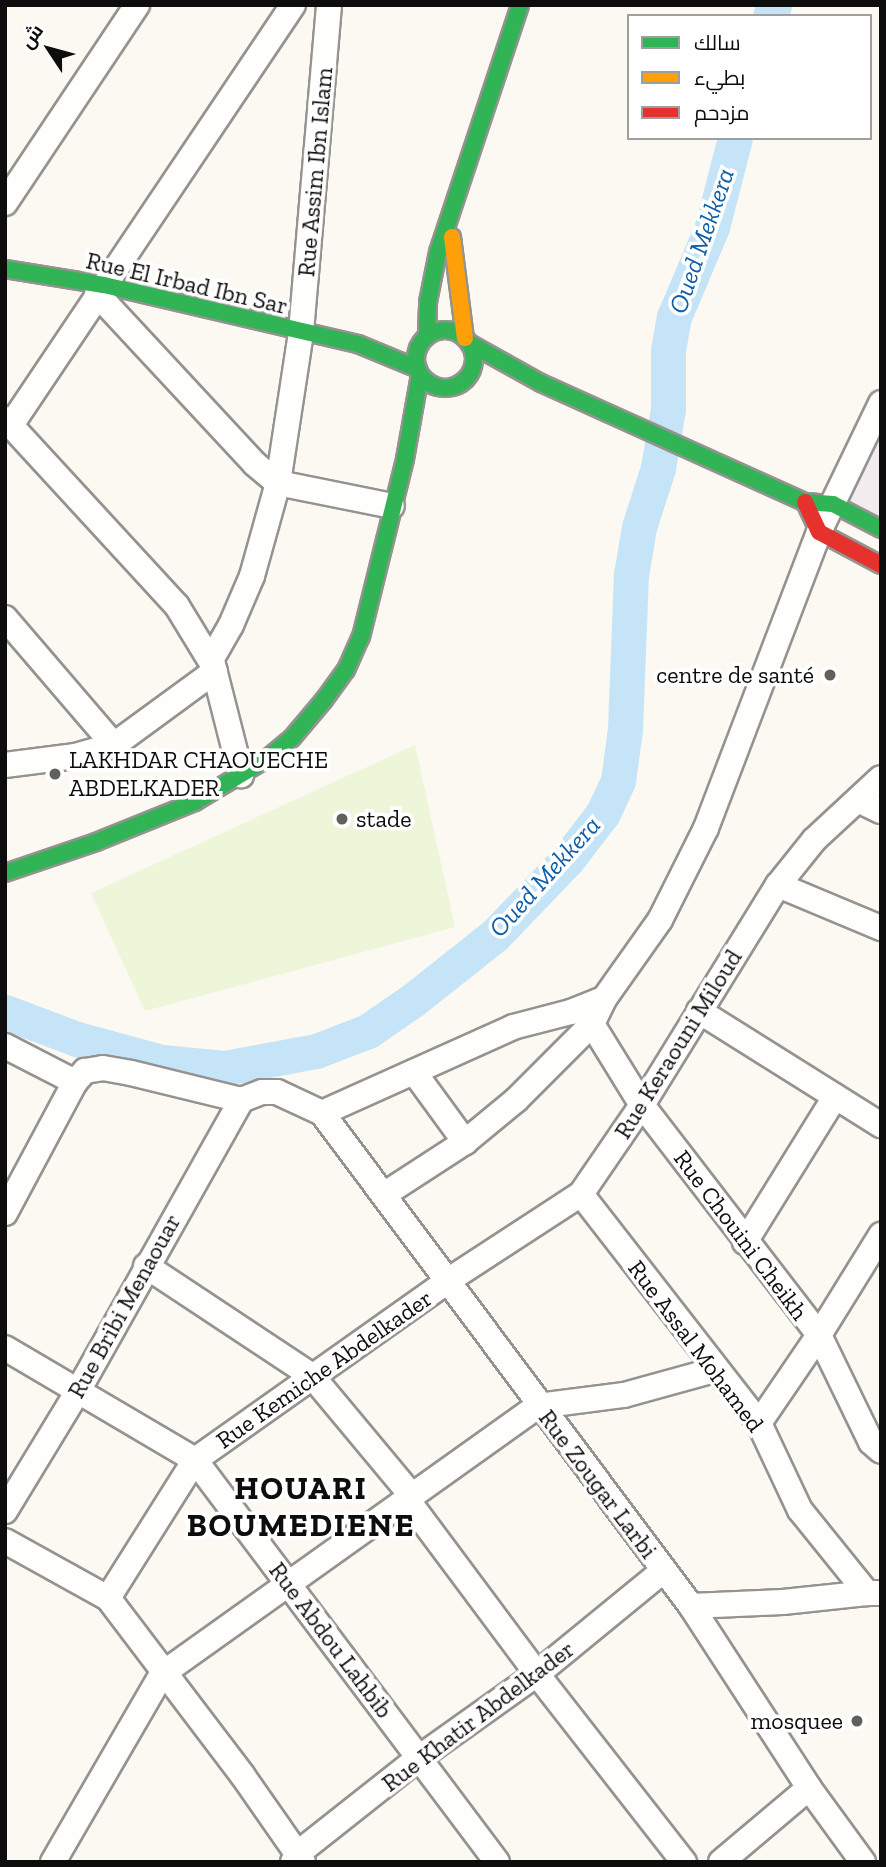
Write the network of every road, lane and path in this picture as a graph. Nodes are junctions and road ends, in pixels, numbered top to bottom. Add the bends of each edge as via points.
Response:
1 (137, 5) edge
2 (293, 5) edge
3 (329, 5) edge
4 (520, 5) edge
5 (5, 203) edge
6 (452, 208) junction
7 (5, 269) edge
8 (101, 289) junction
9 (301, 332) junction
10 (414, 338) junction
11 (467, 341) junction
12 (358, 344) junction
13 (419, 372) junction
14 (462, 382) junction
15 (546, 385) junction
16 (881, 403) edge
17 (443, 406) dead end
18 (8, 422) edge
19 (428, 427) dead end
20 (405, 458) junction
21 (278, 483) junction
22 (805, 502) junction
23 (832, 504) junction
24 (392, 506) junction
25 (881, 529) edge
26 (819, 532) junction
27 (881, 565) edge
28 (5, 618) edge
29 (213, 666) junction
30 (114, 745) junction
31 (5, 765) edge
32 (241, 775) junction
33 (881, 778) edge
34 (858, 800) junction
35 (881, 811) edge
36 (5, 873) edge
37 (778, 885) junction
38 (881, 928) edge
39 (604, 999) junction
40 (699, 1011) junction
41 (592, 1024) junction
42 (5, 1046) edge
43 (414, 1072) junction
44 (75, 1082) junction
45 (835, 1097) junction
46 (241, 1100) junction
47 (642, 1105) junction
48 (322, 1113) junction
49 (881, 1125) edge
50 (464, 1142) junction
51 (385, 1194) junction
52 (581, 1194) junction
53 (5, 1213) edge
54 (881, 1235) edge
55 (745, 1242) junction
56 (146, 1266) junction
57 (449, 1280) junction
58 (818, 1335) junction
59 (5, 1348) edge
60 (715, 1370) junction
61 (312, 1376) junction
62 (78, 1391) junction
63 (538, 1406) junction
64 (759, 1423) junction
65 (878, 1440) edge
66 (195, 1461) junction
67 (409, 1497) junction
68 (5, 1511) edge
69 (5, 1541) edge
70 (664, 1570) junction
71 (287, 1583) junction
72 (874, 1593) edge
73 (108, 1598) junction
74 (691, 1606) junction
75 (162, 1674) junction
76 (537, 1674) junction
77 (420, 1757) junction
78 (809, 1788) junction
79 (298, 1859) edge
80 (53, 1862) edge
81 (497, 1862) edge
82 (684, 1862) edge
83 (721, 1862) edge
84 (863, 1862) edge

1 - 5 street
2 - 8 street
3 - 9 street, Rue Assim Ibn Islam
4 - 6 main road
6 - 10 main road
6 - 11 main road via 452,251
7 - 8 main road, Rue El Irbad Ibn Sar
8 - 9 main road, Rue El Irbad Ibn Sar
8 - 18 street
8 - 21 street via 255,464
9 - 12 main road, Rue El Irbad Ibn Sar
9 - 21 street, Rue Assim Ibn Islam
10 - 11 main road via 453,331
10 - 12 main road
10 - 13 main road
11 - 14 main road via 473,366
11 - 15 main road
12 - 13 main road
13 - 14 main road via 434,386
13 - 20 main road
14 - 15 main road via 492,379
14 - 17 main road
15 - 22 main road
16 - 23 street
18 - 29 street via 177,606
19 - 20 main road
20 - 24 main road
21 - 24 street
21 - 29 street, Rue Assim Ibn Islam via 251,576
22 - 23 main road
22 - 26 main road
23 - 25 main road
23 - 26 street
24 - 32 main road via 361,637 346,670 292,738
26 - 27 main road
26 - 39 street via 706,828 660,920
28 - 30 street
29 - 30 street
29 - 32 street
30 - 31 street via 75,756
32 - 36 main road via 149,822
33 - 34 street, Rue Keraouni Miloud
34 - 35 street
34 - 37 street, Rue Keraouni Miloud via 814,840
37 - 38 street
37 - 40 street, Rue Keraouni Miloud
39 - 41 street
39 - 43 street via 513,1027
40 - 45 street
40 - 47 street, Rue Keraouni Miloud
41 - 47 street, Rue Chouini Cheikh
41 - 50 street via 516,1100
42 - 44 street
43 - 48 street
43 - 50 street
44 - 46 street via 85,1070 103,1068
44 - 53 street
45 - 49 street
45 - 55 street
46 - 48 street via 277,1091
46 - 56 street, Rue Bribi Menaouar
47 - 52 street, Rue Keraouni Miloud
47 - 55 street, Rue Chouini Cheikh
48 - 51 street, Rue Zougar Larbi
50 - 51 street
51 - 57 street, Rue Zougar Larbi
52 - 57 street, Rue Keraouni Miloud
52 - 60 street, Rue Assal Mohamed
54 - 58 street
55 - 58 street, Rue Chouini Cheikh
56 - 61 street
56 - 62 street, Rue Bribi Menaouar
57 - 61 street, Rue Kemiche Abdelkader
57 - 63 street, Rue Zougar Larbi
58 - 64 street
58 - 65 street, Rue Chouini Cheikh
59 - 62 street, Rue Abdou Lahbib
60 - 63 street via 624,1395
60 - 64 street, Rue Assal Mohamed
61 - 66 street, Rue Kemiche Abdelkader
61 - 67 street
62 - 66 street, Rue Abdou Lahbib
62 - 68 street, Rue Bribi Menaouar
63 - 67 street
63 - 70 street, Rue Zougar Larbi
64 - 72 street, Rue Assal Mohamed via 800,1510
66 - 71 street, Rue Abdou Lahbib
66 - 73 street, Rue Kemiche Abdelkader
67 - 71 street
67 - 76 street
69 - 73 street
70 - 74 street, Rue Zougar Larbi
70 - 76 street, Rue Khatir Abdelkader
71 - 75 street
71 - 77 street, Rue Abdou Lahbib
72 - 74 street
73 - 75 street
74 - 78 street, Rue Zougar Larbi
75 - 79 street via 243,1776
75 - 80 street
76 - 77 street, Rue Khatir Abdelkader
76 - 82 street
77 - 79 street, Rue Khatir Abdelkader
77 - 81 street, Rue Abdou Lahbib
78 - 83 street
78 - 84 street, Rue Zougar Larbi

